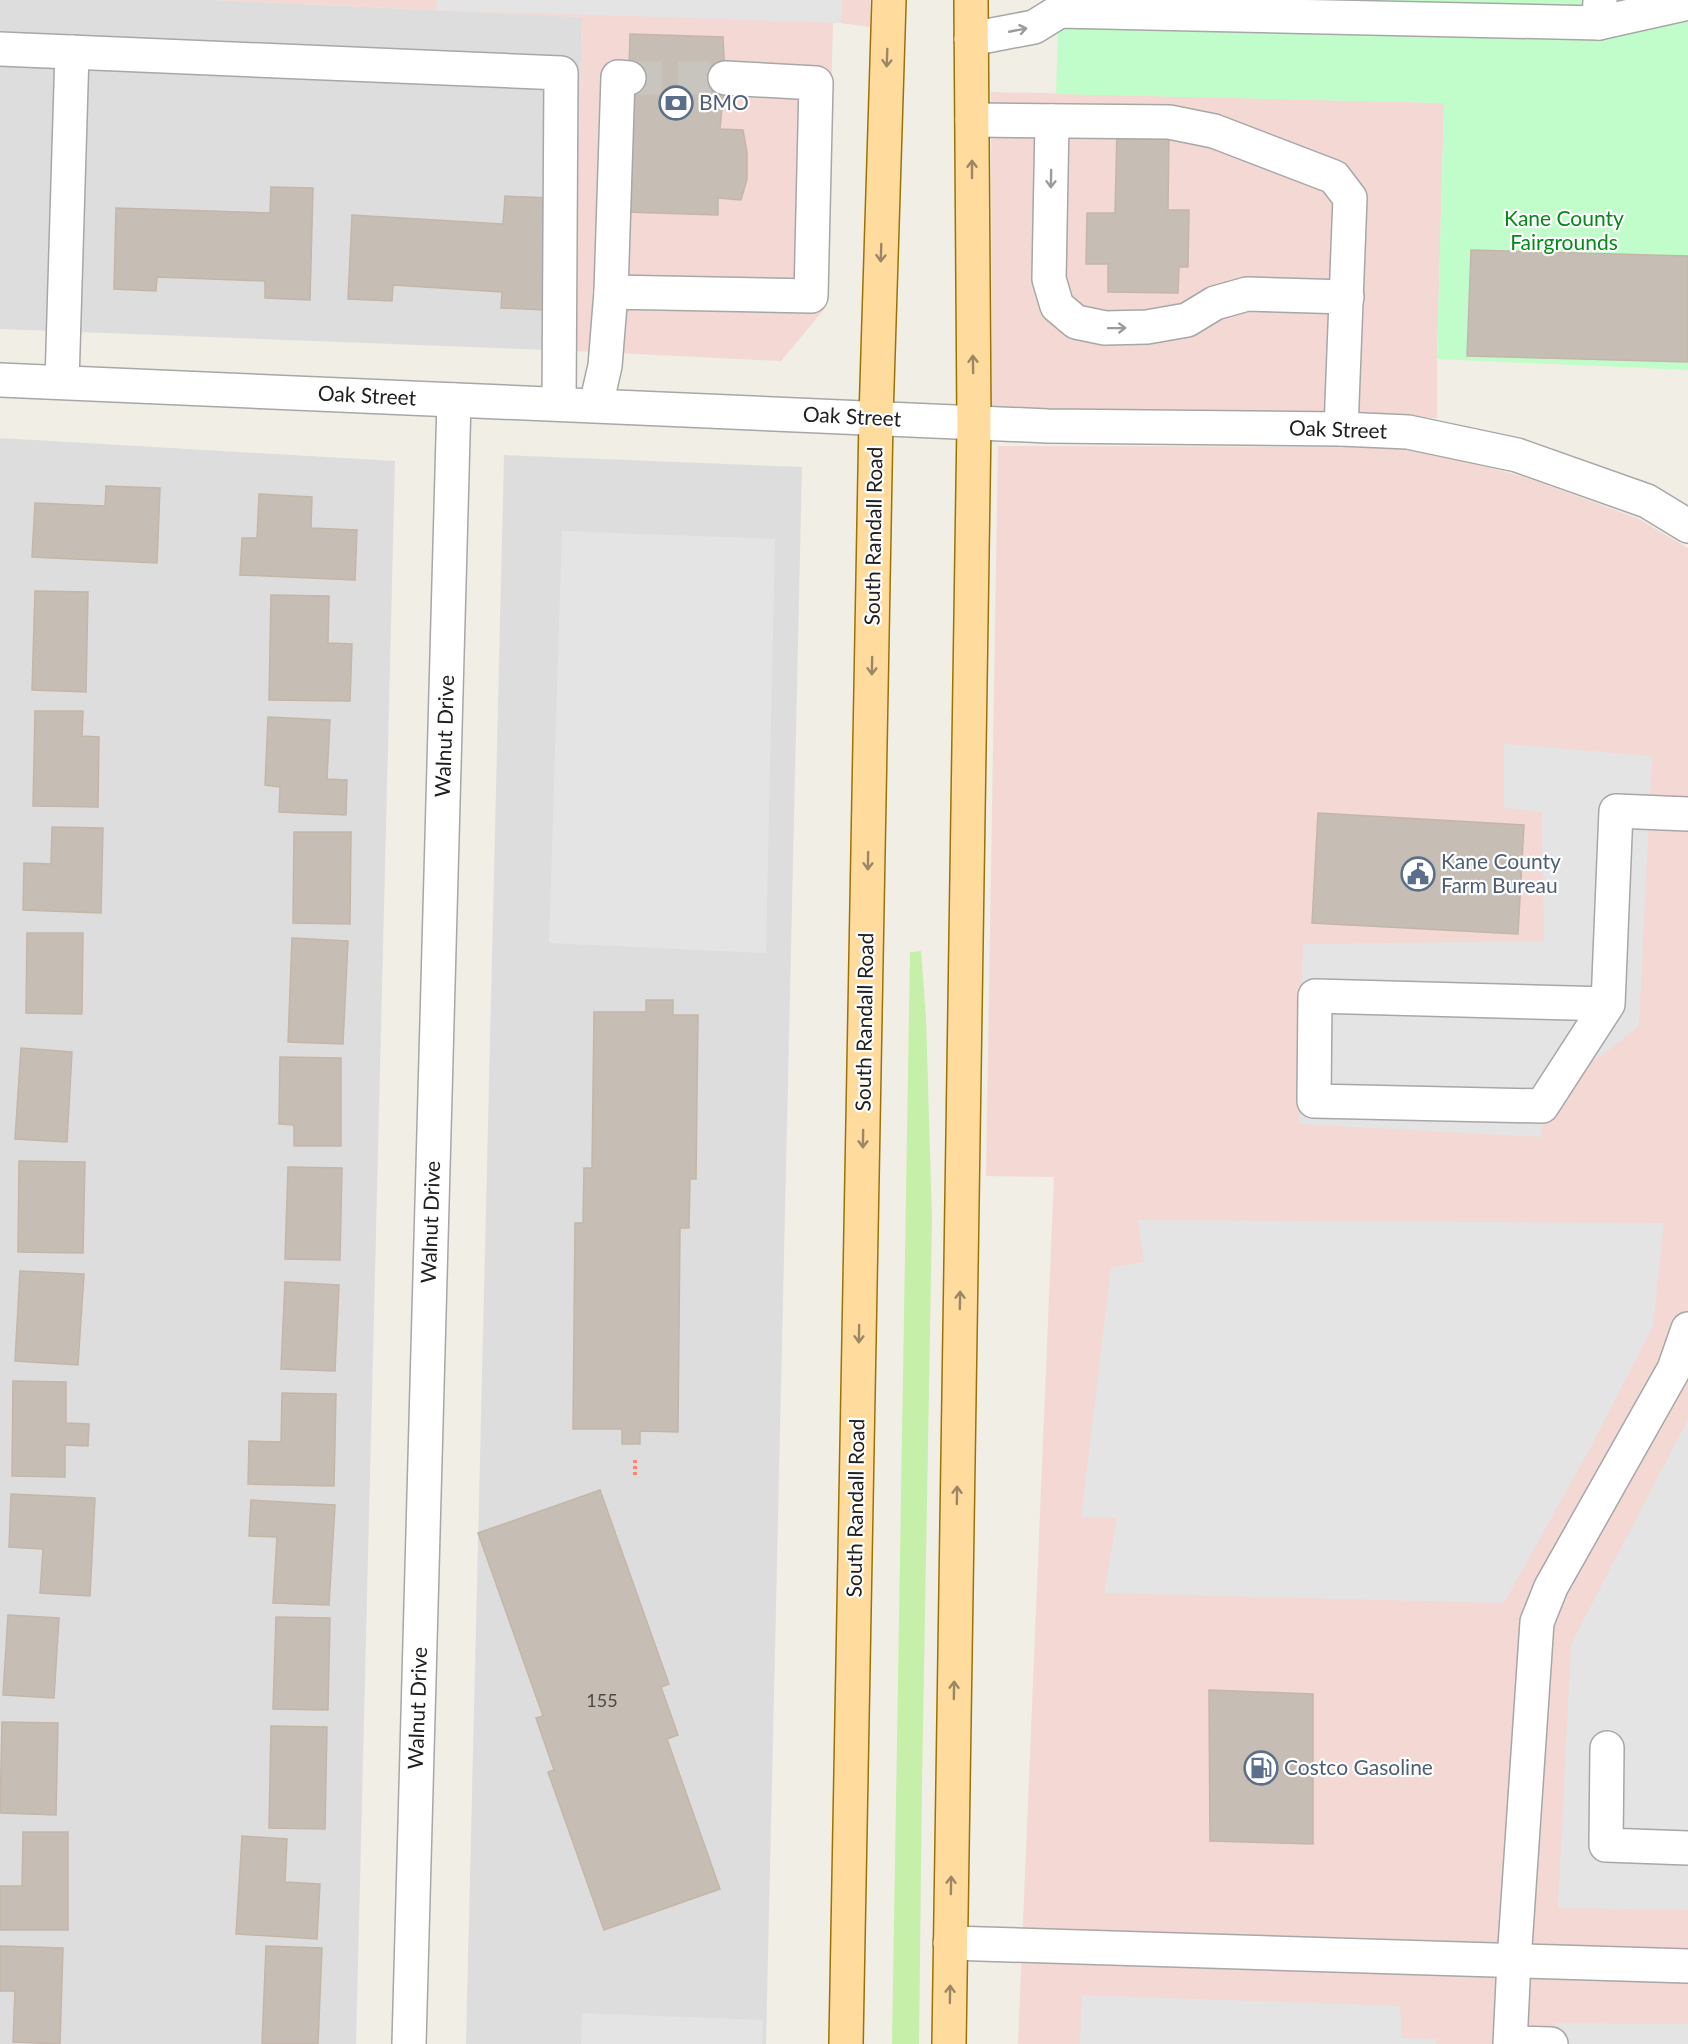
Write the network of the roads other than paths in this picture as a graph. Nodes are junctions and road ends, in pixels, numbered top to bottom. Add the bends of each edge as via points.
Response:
1 (890, 0) edge
2 (971, 0) edge
3 (1688, 3) edge
4 (1055, 5) edge
5 (1304, 8) edge
6 (1430, 10) edge
7 (1599, 12) edge
8 (971, 39) junction
9 (0, 49) edge
10 (72, 52) junction
11 (629, 78) dead end
12 (725, 78) tunnel mouth
13 (972, 120) junction
14 (1052, 121) junction
15 (611, 292) junction
16 (1347, 297) junction
17 (0, 380) edge
18 (62, 382) junction
19 (454, 400) junction
20 (559, 404) junction
21 (596, 405) junction
22 (876, 418) junction
23 (974, 423) junction
24 (1341, 429) junction
25 (1688, 526) edge
26 (1688, 814) edge
27 (1608, 1004) junction
28 (1688, 1329) edge
29 (1607, 1748) dead end
30 (1688, 1848) edge
31 (950, 1943) junction
32 (1514, 1961) junction
33 (1688, 1966) edge
34 (1510, 2043) edge
35 (409, 2044) edge
36 (846, 2044) edge
37 (949, 2044) edge
38 (1551, 2044) edge

1 -> 22 main road, South Randall Road
2 - 8 main road
3 - 7 street
4 - 5 street
8 -> 4 street via 1034,27
5 - 6 street
6 - 7 street
8 - 13 main road
9 - 10 street
10 - 18 street
10 - 20 street via 561,73
11 - 15 street via 618,76
12 - 15 street via 816,83 811,296
13 - 14 street
23 -> 13 main road
14 - 16 street via 1169,122 1214,131 1334,177 1350,198
14 -> 16 street via 1049,279 1057,306 1076,322 1105,328 1147,327 1187,320 1215,303 1247,294
15 - 21 street
16 - 24 street
17 - 18 street, Oak Street
18 - 19 street, Oak Street
19 - 20 street, Oak Street
19 - 35 street, Walnut Drive
20 - 21 street, Oak Street
21 - 22 street, Oak Street
22 - 23 street, Oak Street
22 -> 36 main road, South Randall Road
23 - 24 street, Oak Street
31 -> 23 main road
24 - 25 street, Oak Street via 1408,432 1517,455 1647,501
26 - 27 street via 1616,810
27 - 27 street via 1542,1106 1314,1101 1315,996
28 - 32 street via 1674,1369 1551,1587 1538,1622
29 - 30 street via 1606,1845
31 - 32 street
37 -> 31 main road
32 - 33 street
32 - 34 street
34 - 38 street

